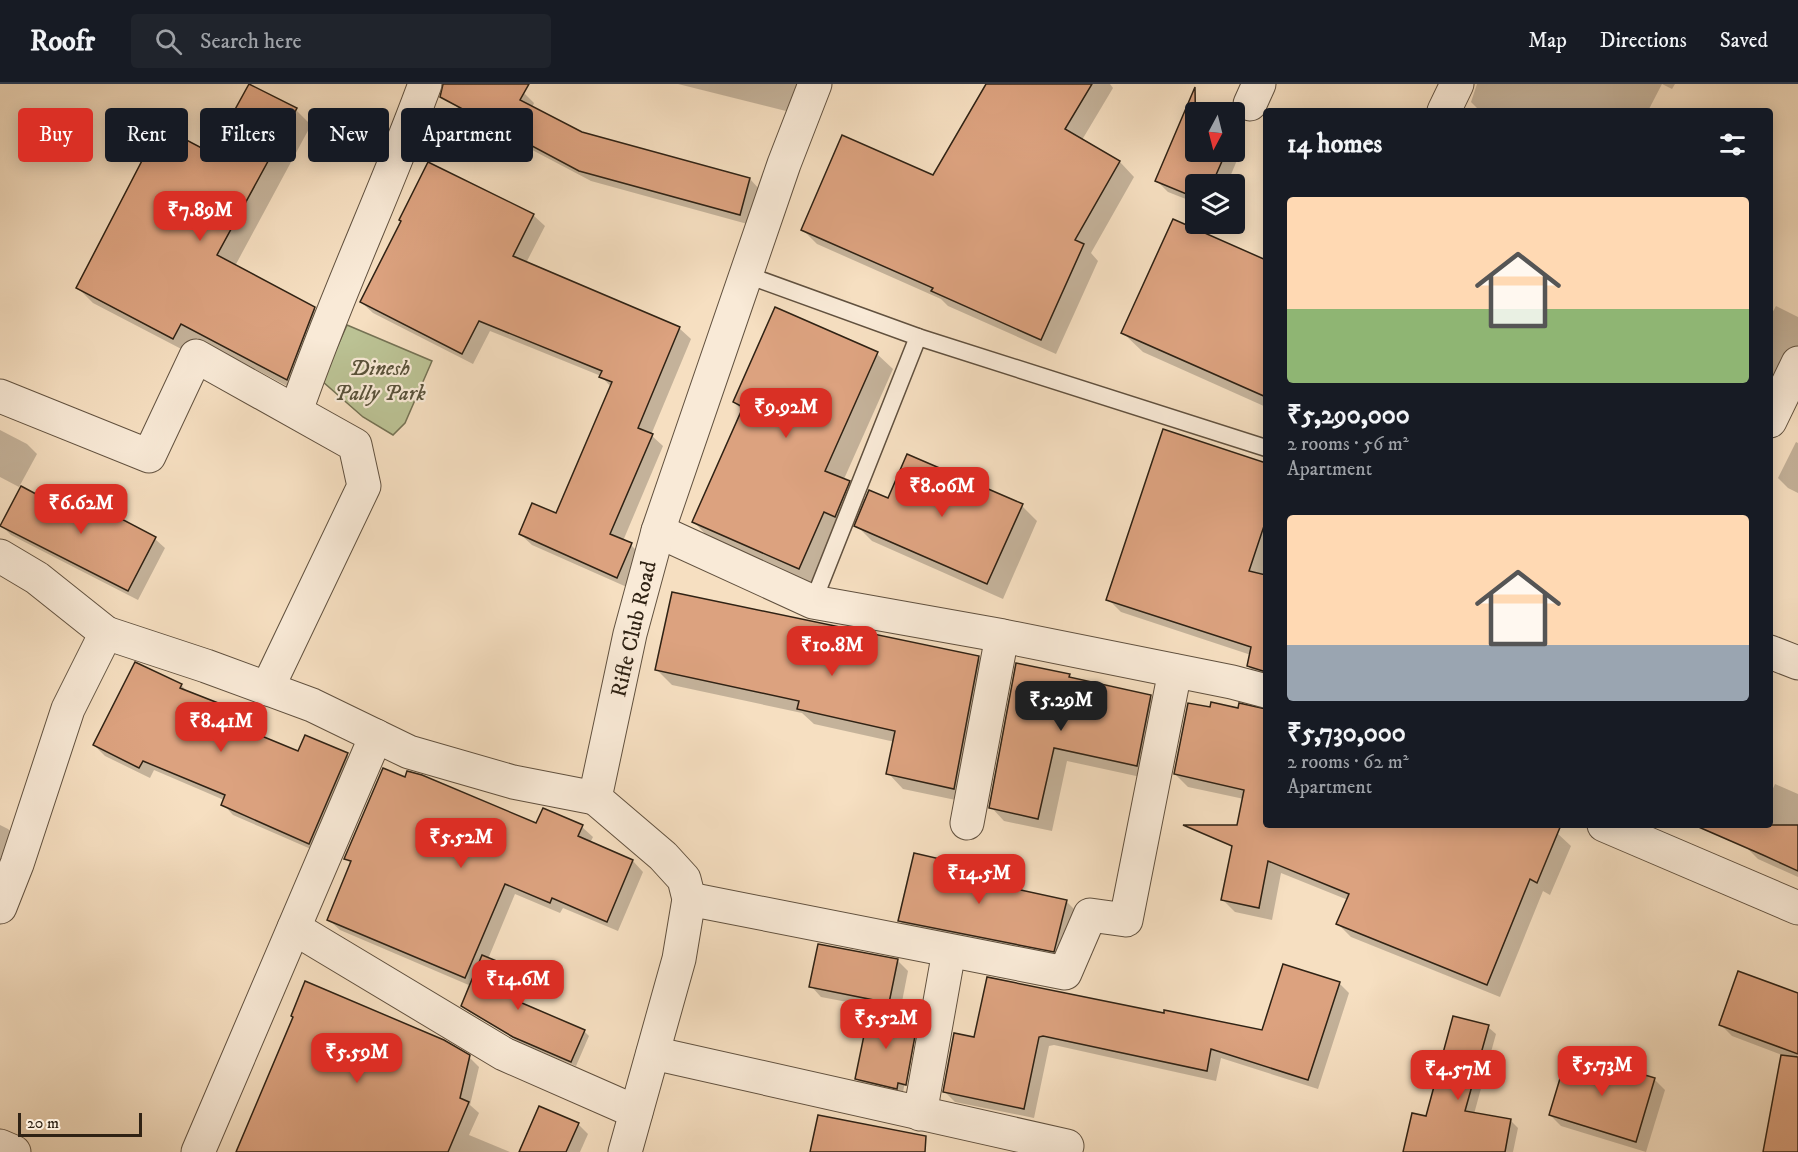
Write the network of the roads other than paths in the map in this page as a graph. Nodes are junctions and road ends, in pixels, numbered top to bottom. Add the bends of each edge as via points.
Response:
1 (425, 84) edge
2 (815, 84) edge
3 (1457, 84) edge
4 (1445, 108) edge
5 (747, 275) junction
6 (918, 337) junction
7 (1798, 363) edge
8 (0, 396) edge
9 (296, 411) junction
10 (1773, 415) edge
11 (1263, 447) edge
12 (658, 531) junction
13 (0, 556) edge
14 (813, 602) junction
15 (106, 633) junction
16 (1002, 636) junction
17 (1773, 653) edge
18 (1798, 663) edge
19 (1175, 671) junction
20 (267, 688) junction
21 (1263, 690) edge
22 (376, 736) junction
23 (595, 798) junction
24 (967, 823) dead end
25 (1611, 828) edge
26 (689, 899) junction
27 (0, 907) edge
28 (1798, 908) edge
29 (294, 928) junction
30 (949, 951) junction
31 (653, 1053) junction
32 (636, 1112) junction
33 (920, 1114) junction
34 (0, 1146) edge
35 (1067, 1146) dead end
36 (14, 1152) edge
37 (198, 1152) edge
38 (626, 1152) edge

1 - 9 street
2 - 5 street, Rifle Club Road
3 - 4 street
5 - 6 lane
5 - 12 street, Rifle Club Road
6 - 11 lane
6 - 14 lane
7 - 10 street
8 - 9 street via 149,456 196,356
9 - 20 street via 355,445 364,486
12 - 14 street
12 - 23 street, Rifle Club Road via 630,634
13 - 15 street via 37,578
14 - 16 street
15 - 20 street
15 - 27 street via 68,709
16 - 19 street
16 - 24 street
17 - 18 street
19 - 21 street
19 - 30 street via 1126,920 1090,915 1065,973
20 - 22 street
22 - 23 street via 409,752 513,782
22 - 29 street
23 - 26 street via 663,856 684,879
25 - 28 street
26 - 30 street
26 - 31 street via 679,959
29 - 32 street via 504,1054
29 - 37 street
30 - 33 street
31 - 32 street
31 - 33 street
32 - 38 street
33 - 35 street
34 - 36 street

